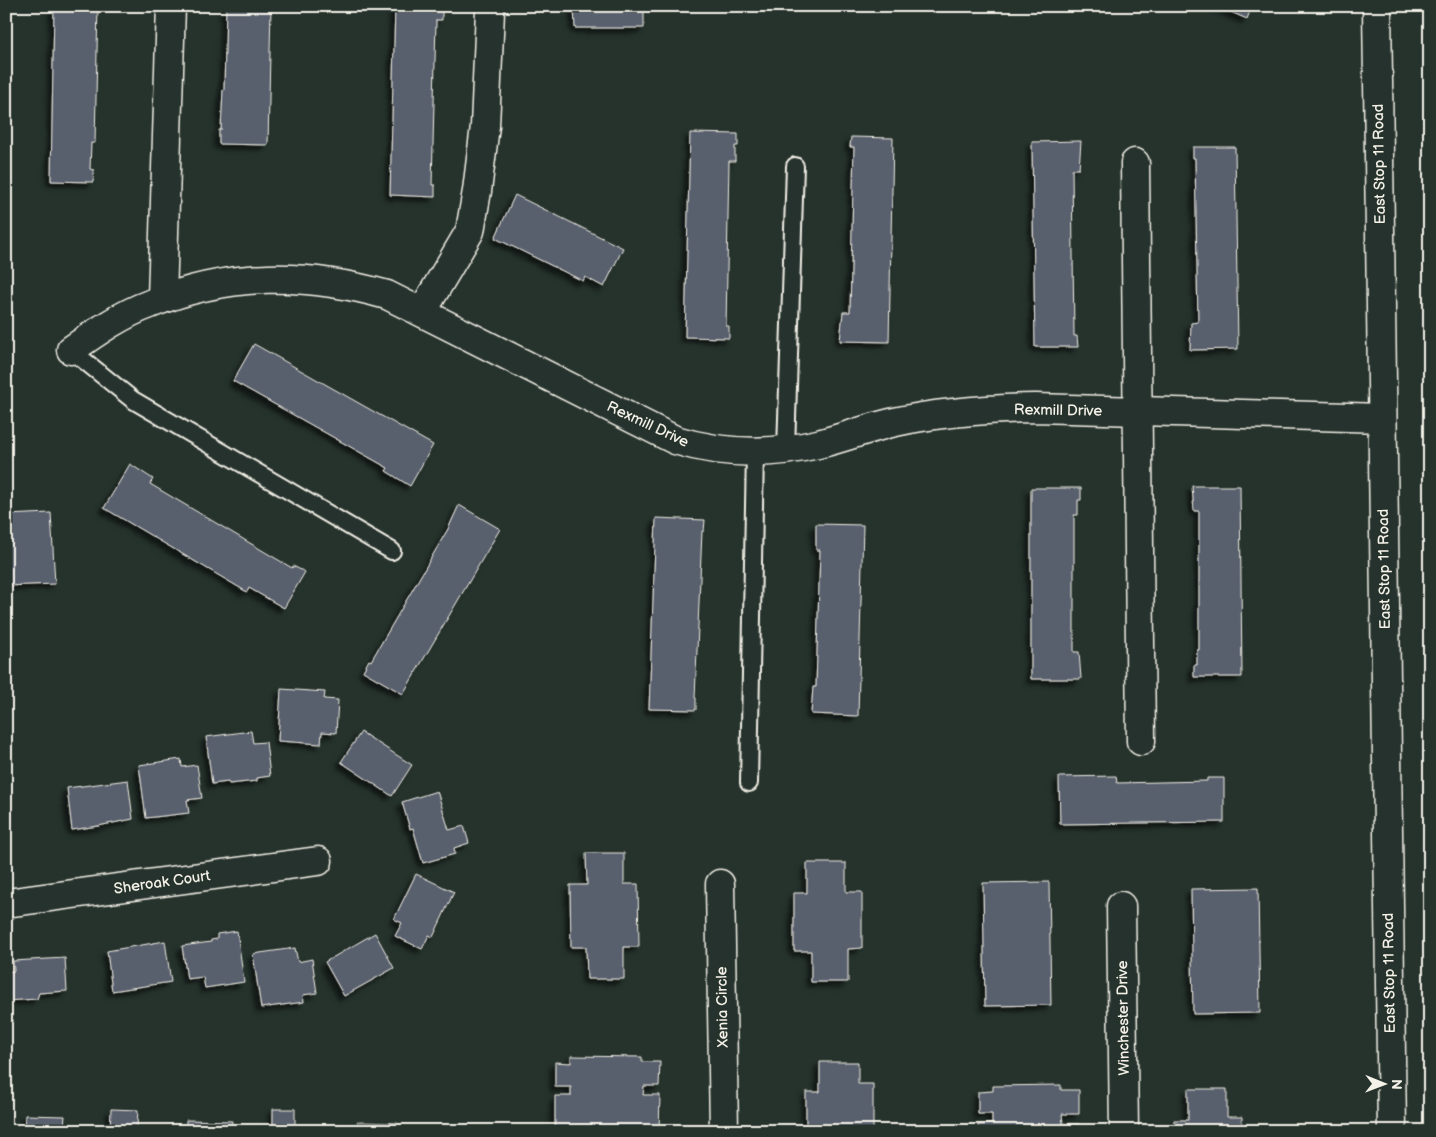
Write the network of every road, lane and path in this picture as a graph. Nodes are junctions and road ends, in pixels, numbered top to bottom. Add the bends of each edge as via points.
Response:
1 (171, 6) edge
2 (1377, 6) edge
3 (490, 11) dead end
4 (1135, 163) dead end
5 (795, 166) dead end
6 (162, 299) junction
7 (422, 312) junction
8 (71, 350) joint
9 (1137, 411) junction
10 (1382, 418) junction
11 (786, 450) junction
12 (755, 451) junction
13 (392, 551) dead end
14 (1142, 741) dead end
15 (749, 784) dead end
16 (318, 861) dead end
17 (720, 884) dead end
18 (6, 903) edge
19 (1121, 906) dead end
20 (724, 1131) edge
21 (1124, 1131) edge
22 (1392, 1131) edge

1 - 6 street
2 - 10 street, East Stop 11 Road
3 - 7 street via 485,126 470,231
4 - 9 street
5 - 11 lane
6 - 7 street, Rexmill Drive via 222,283 287,278 362,288 387,295
6 - 8 street, Rexmill Drive via 114,322
7 - 12 street, Rexmill Drive via 675,440 727,451
8 - 13 lane via 133,400
9 - 10 street, Rexmill Drive
9 - 11 street, Rexmill Drive via 984,409 893,422 820,444
9 - 14 street
10 - 22 street, East Stop 11 Road
11 - 12 street, Rexmill Drive
12 - 15 lane
16 - 18 street, Sheroak Court
17 - 20 street, Xenia Circle
19 - 21 street, Winchester Drive

